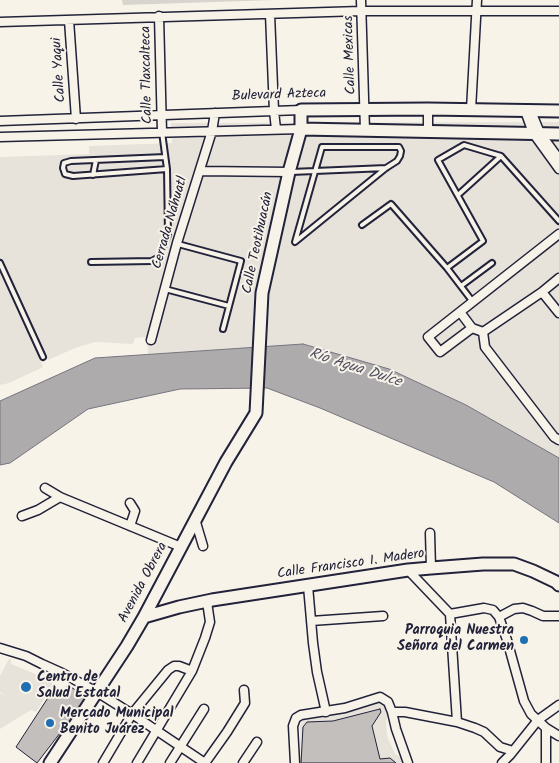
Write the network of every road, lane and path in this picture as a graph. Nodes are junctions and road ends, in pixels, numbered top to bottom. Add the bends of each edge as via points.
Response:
1 (361, 0) edge
2 (477, 0) edge
3 (361, 11) junction
4 (477, 11) junction
5 (559, 11) edge
6 (270, 14) junction
7 (160, 16) junction
8 (69, 20) junction
9 (0, 22) edge
10 (365, 109) junction
11 (428, 109) junction
12 (301, 110) junction
13 (471, 110) junction
14 (274, 111) junction
15 (528, 111) junction
16 (559, 111) edge
17 (215, 113) junction
18 (161, 116) junction
19 (76, 118) junction
20 (95, 118) junction
21 (62, 119) junction
22 (0, 121) edge
23 (276, 129) junction
24 (301, 129) junction
25 (366, 130) junction
26 (212, 131) junction
27 (428, 131) junction
28 (162, 132) junction
29 (537, 133) junction
30 (96, 134) junction
31 (559, 134) edge
32 (62, 136) junction
33 (0, 138) edge
34 (501, 156) junction
35 (165, 157) junction
36 (559, 158) edge
37 (96, 160) junction
38 (166, 168) junction
39 (386, 168) junction
40 (559, 168) edge
41 (200, 171) junction
42 (314, 171) junction
43 (289, 172) junction
44 (93, 175) junction
45 (458, 195) junction
46 (559, 221) edge
47 (362, 225) dead end
48 (559, 234) edge
49 (177, 243) junction
50 (91, 262) dead end
51 (0, 263) edge
52 (492, 263) dead end
53 (447, 268) junction
54 (559, 278) edge
55 (462, 286) junction
56 (165, 289) junction
57 (542, 292) junction
58 (473, 302) junction
59 (229, 306) junction
60 (460, 312) junction
61 (559, 313) edge
62 (472, 328) junction
63 (224, 329) dead end
64 (483, 332) junction
65 (152, 340) dead end
66 (43, 357) dead end
67 (256, 413) joint
68 (559, 440) edge
69 (45, 488) dead end
70 (60, 497) junction
71 (130, 503) dead end
72 (22, 516) dead end
73 (195, 519) junction
74 (130, 526) junction
75 (430, 533) dead end
76 (203, 546) dead end
77 (181, 547) junction
78 (431, 568) junction
79 (408, 570) junction
80 (559, 585) edge
81 (308, 586) junction
82 (207, 602) junction
83 (450, 614) junction
84 (383, 616) dead end
85 (559, 616) edge
86 (144, 617) junction
87 (499, 617) junction
88 (311, 621) junction
89 (0, 648) edge
90 (192, 671) junction
91 (244, 690) dead end
92 (96, 692) junction
93 (559, 705) edge
94 (204, 709) dead end
95 (326, 712) junction
96 (392, 712) junction
97 (132, 714) junction
98 (538, 720) junction
99 (457, 722) junction
100 (546, 728) junction
101 (155, 730) junction
102 (559, 736) edge
103 (257, 742) dead end
104 (180, 747) junction
105 (513, 751) junction
106 (50, 763) edge
107 (103, 763) edge
108 (137, 763) edge
109 (170, 763) edge
110 (205, 763) edge
111 (243, 763) edge
112 (295, 763) edge
113 (408, 763) edge
114 (502, 763) edge
115 (546, 763) edge

1 - 3 street, Calle Mexicas
2 - 4 street
3 - 4 street
3 - 6 street
3 - 10 street, Calle Mexicas
4 - 5 street
4 - 13 street
6 - 7 street
6 - 14 street
7 - 8 street
7 - 18 street, Calle Tlaxcalteca
8 - 9 street
8 - 19 street, Calle Yaqui
10 - 11 street, Bulevard Azteca
10 - 12 street, Bulevard Azteca
10 - 25 street, Calle Mexicas
11 - 13 street, Bulevard Azteca
11 - 27 street
12 - 14 street, Bulevard Azteca
12 - 24 street, Calle Teotihuacán
13 - 15 street, Bulevard Azteca
14 - 17 street, Bulevard Azteca
14 - 23 street
15 - 16 street, Bulevard Azteca
15 - 29 street
17 - 18 street, Bulevard Azteca
17 - 26 street, Cerrada Náhuatl
18 - 20 street, Bulevard Azteca
18 - 28 street, Calle Tlaxcalteca
19 - 20 street, Bulevard Azteca
19 - 21 street, Bulevard Azteca
20 - 30 street
21 - 22 street, Bulevard Azteca
21 - 32 street
23 - 24 street
23 - 26 street
24 - 25 street
24 - 43 street, Calle Teotihuacán
25 - 27 street
26 - 28 street
26 - 41 street, Cerrada Náhuatl
27 - 29 street
28 - 30 street
28 - 35 lane
29 - 31 street
29 - 36 street
29 - 40 street
30 - 32 street
32 - 33 street
34 - 45 lane
34 - 45 lane via 464,145 438,160
34 - 46 lane
35 - 37 lane
35 - 38 lane
37 - 44 lane
37 - 44 lane via 64,163 65,174
38 - 44 lane
38 - 50 lane via 168,235 159,257 152,261
39 - 42 lane
39 - 42 lane via 397,161 401,152 399,147 322,147
39 - 42 lane via 295,242
41 - 43 street
41 - 49 street, Cerrada Náhuatl
42 - 43 lane
43 - 67 street, Calle Teotihuacán via 262,293
45 - 53 lane via 483,241
47 - 53 lane via 391,204
48 - 58 street
49 - 56 street, Cerrada Náhuatl
49 - 59 lane via 241,261
51 - 66 lane
52 - 55 lane
53 - 55 lane
54 - 57 street
55 - 58 lane
56 - 59 lane
56 - 65 street, Cerrada Náhuatl
57 - 61 street
57 - 64 street
58 - 60 street
59 - 63 lane
60 - 62 street
60 - 62 street via 428,337 440,352
62 - 64 street
64 - 68 street via 485,347
67 - 73 street, Avenida Obrera
69 - 70 street
70 - 72 street
70 - 74 street
71 - 74 street via 135,511
73 - 76 street
73 - 77 street, Avenida Obrera
74 - 77 street
75 - 78 street
77 - 86 street, Avenida Obrera
78 - 79 street, Calle Francisco I. Madero
78 - 80 street, Calle Francisco I. Madero via 514,564
79 - 81 street, Calle Francisco I. Madero
79 - 83 street
81 - 82 street, Calle Francisco I. Madero
81 - 88 street
82 - 86 street, Calle Francisco I. Madero
82 - 90 street via 210,622
83 - 87 street via 484,608 493,610
83 - 99 street
84 - 88 street
85 - 87 street via 543,616 523,608
86 - 92 street, Avenida Obrera
87 - 98 street via 524,702
88 - 95 street
89 - 92 street via 26,656
90 - 97 street via 179,666 168,670
90 - 101 street
91 - 110 street via 245,703
92 - 97 street
92 - 106 street, Avenida Obrera
93 - 98 street
94 - 104 street
95 - 96 street via 380,698 388,702
95 - 112 street via 296,718 293,726
96 - 99 street
96 - 113 street
97 - 101 street
97 - 107 street
98 - 100 street
98 - 105 street
99 - 105 street via 484,732 500,747
100 - 102 street
100 - 115 street
101 - 104 street
101 - 108 street
103 - 111 street
104 - 109 street
104 - 110 street
105 - 114 street

